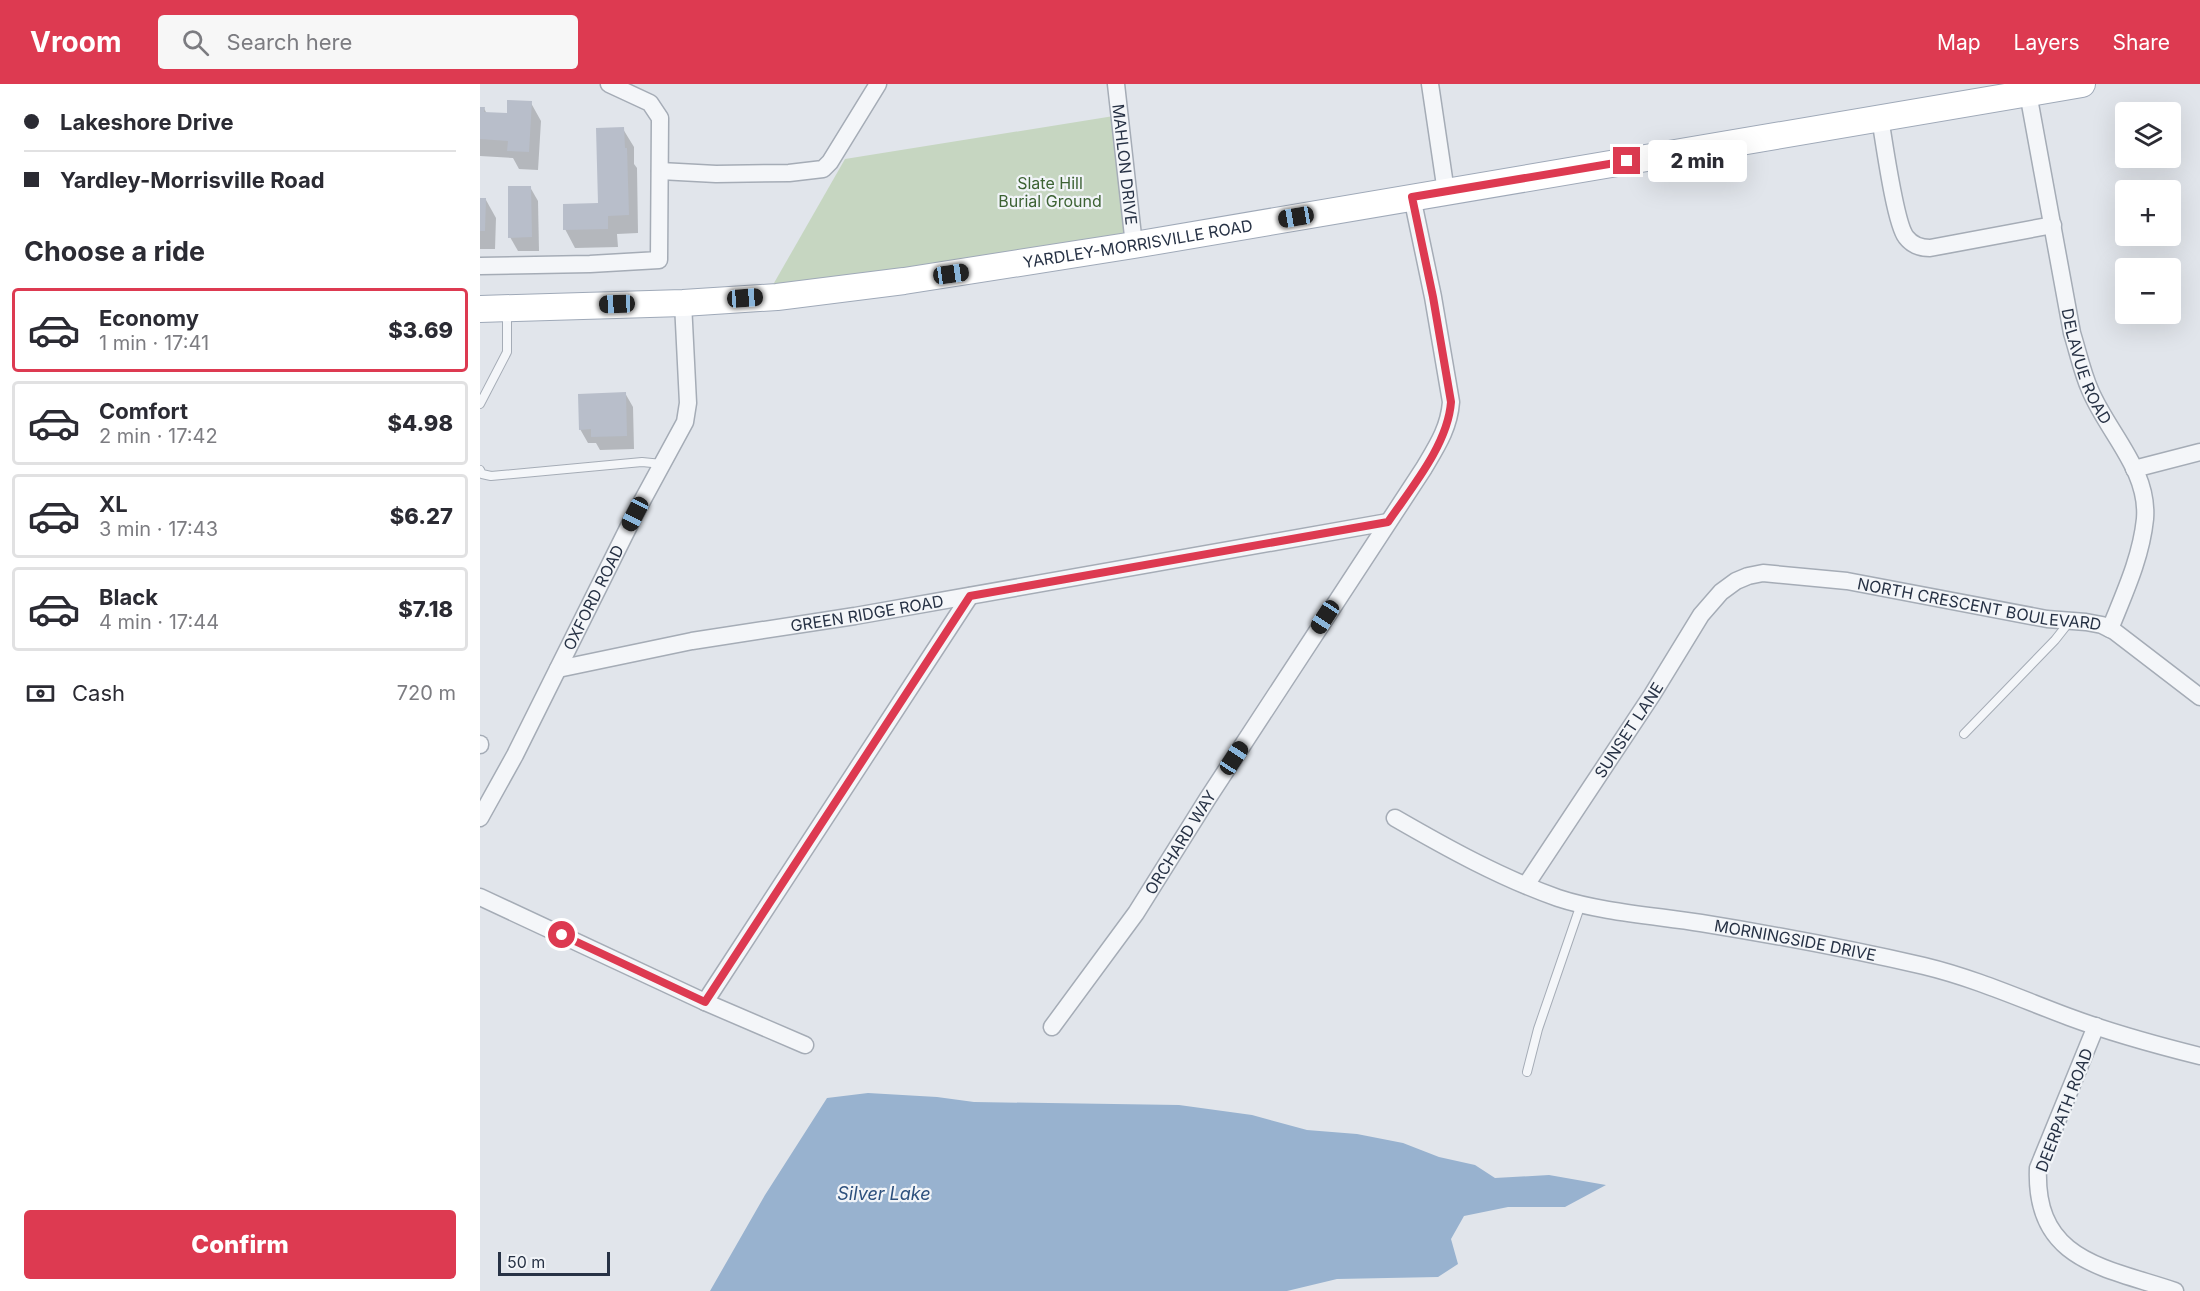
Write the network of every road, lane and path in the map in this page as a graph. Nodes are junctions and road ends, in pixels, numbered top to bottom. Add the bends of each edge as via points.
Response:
1 (609, 84) edge
2 (878, 84) edge
3 (1116, 84) edge
4 (1430, 84) edge
5 (2082, 84) edge
6 (2028, 93) junction
7 (1880, 118) junction
8 (660, 171) junction
9 (1446, 192) junction
10 (1412, 197) junction
11 (2053, 225) junction
12 (1134, 245) junction
13 (480, 266) edge
14 (682, 303) junction
15 (507, 308) junction
16 (480, 309) edge
17 (480, 404) edge
18 (2200, 452) edge
19 (663, 464) junction
20 (2134, 469) junction
21 (480, 470) edge
22 (1388, 522) junction
23 (1736, 581) joint
24 (970, 596) junction
25 (2070, 620) junction
26 (2110, 629) junction
27 (558, 669) junction
28 (2200, 697) edge
29 (1964, 734) dead end
30 (480, 818) edge
31 (1395, 818) dead end
32 (1526, 885) junction
33 (480, 897) edge
34 (1581, 904) junction
35 (705, 1002) junction
36 (2096, 1026) junction
37 (1052, 1027) dead end
38 (805, 1045) dead end
39 (2200, 1056) edge
40 (1527, 1072) dead end
41 (2175, 1291) edge

1 - 8 street via 650,103 660,118
2 - 8 street via 823,169 758,174
3 - 12 street, MAHLON DRIVE
4 - 9 street
5 - 6 main road, YARDLEY-MORRISVILLE ROAD
6 - 7 main road, YARDLEY-MORRISVILLE ROAD
6 - 11 street, DELAVUE ROAD
7 - 9 main road, YARDLEY-MORRISVILLE ROAD
7 - 11 street via 1900,228 1912,243 1930,248
8 - 13 street via 659,260
9 - 10 main road, YARDLEY-MORRISVILLE ROAD
10 - 12 main road, YARDLEY-MORRISVILLE ROAD
10 - 22 street, ORCHARD WAY via 1451,409 1439,443
11 - 20 street, DELAVUE ROAD via 2081,364 2102,415
12 - 14 main road, YARDLEY-MORRISVILLE ROAD via 904,281 777,297
14 - 15 main road, YARDLEY-MORRISVILLE ROAD
14 - 19 street, OXFORD ROAD via 688,403 685,422
15 - 16 main road, YARDLEY-MORRISVILLE ROAD
15 - 17 lane via 507,352
18 - 20 street
19 - 21 lane via 642,462 492,476
19 - 27 street, OXFORD ROAD
20 - 26 street, DELAVUE ROAD via 2144,498 2145,518 2136,561
22 - 24 street, GREEN RIDGE ROAD
22 - 37 street, ORCHARD WAY via 1136,913
23 - 25 street, NORTH CRESCENT BOULEVARD via 1763,573 1847,581
23 - 32 street, SUNSET LANE via 1701,615
24 - 27 street, GREEN RIDGE ROAD via 692,641
24 - 35 street
25 - 26 street, NORTH CRESCENT BOULEVARD
25 - 29 lane
26 - 28 street, NORTH CRESCENT BOULEVARD
27 - 30 street, OXFORD ROAD
31 - 32 street, MORNINGSIDE DRIVE
32 - 34 street, MORNINGSIDE DRIVE
33 - 35 street
34 - 36 street, MORNINGSIDE DRIVE via 1926,967 1976,981
34 - 40 lane
35 - 38 street
36 - 39 street, MORNINGSIDE DRIVE
36 - 41 street, DEERPATH ROAD via 2038,1168 2040,1206 2058,1240 2085,1260

